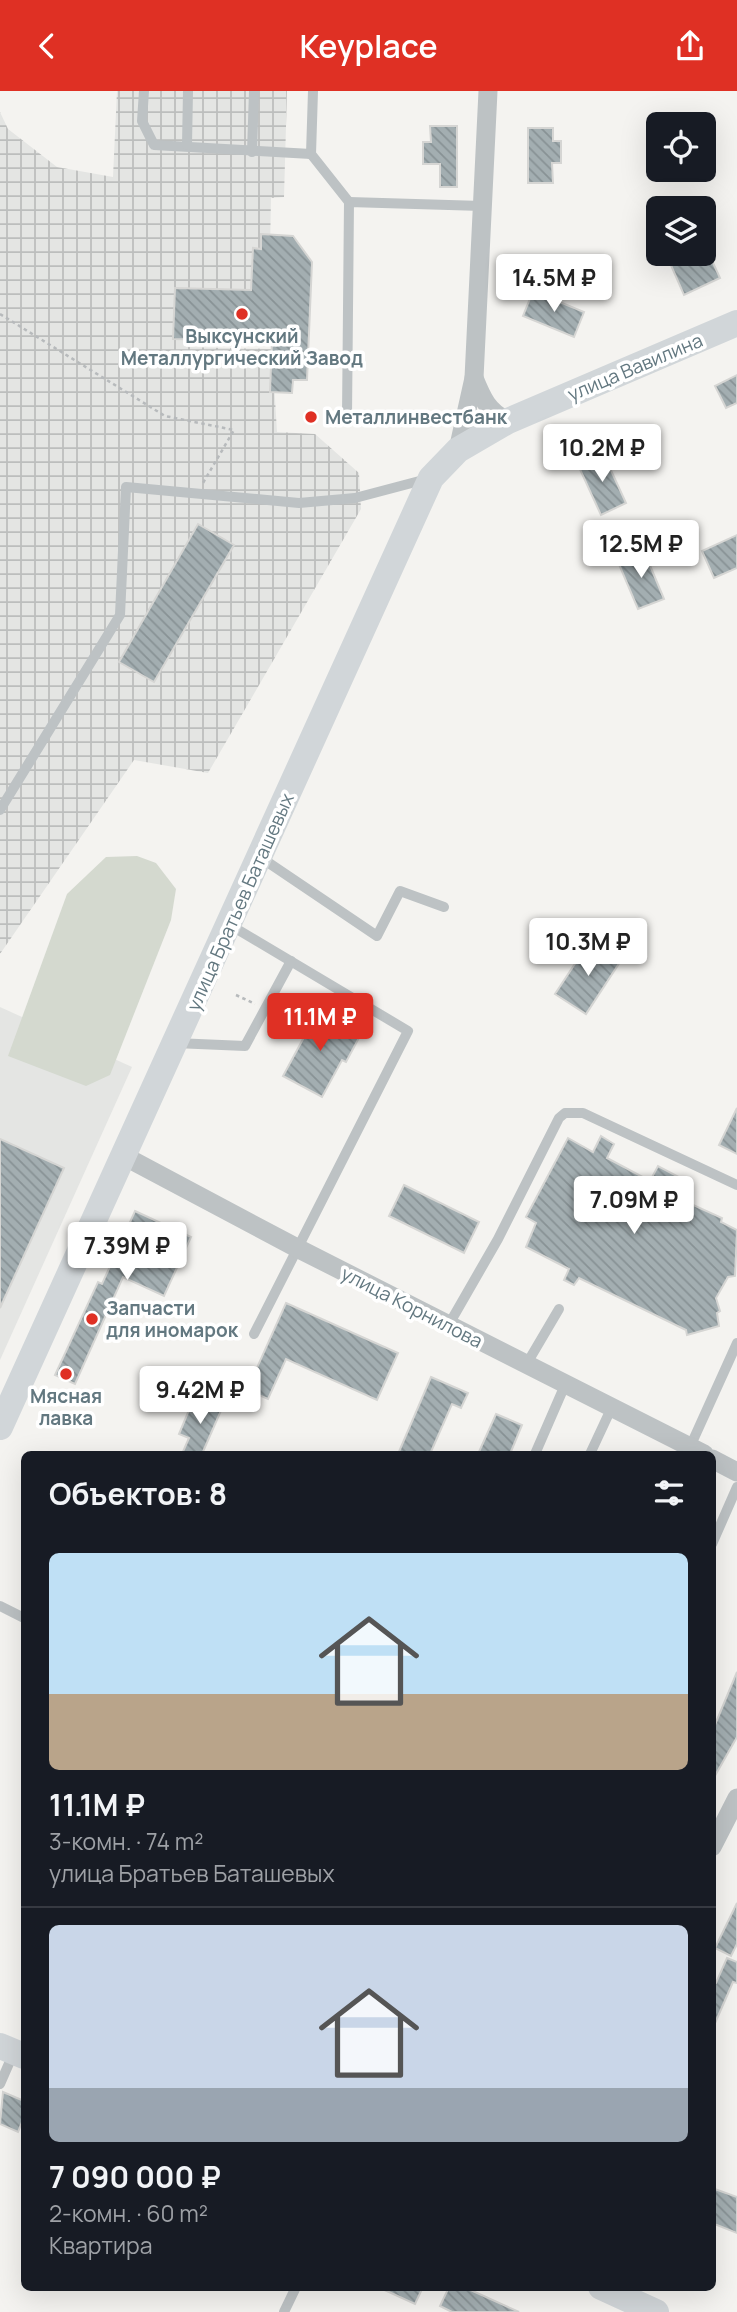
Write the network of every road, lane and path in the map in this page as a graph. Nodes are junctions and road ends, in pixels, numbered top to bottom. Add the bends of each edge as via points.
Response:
1 (144, 91) edge
2 (188, 91) edge
3 (254, 91) edge
4 (313, 91) edge
5 (488, 91) edge
6 (187, 145) junction
7 (252, 152) junction
8 (311, 154) junction
9 (349, 202) junction
10 (482, 206) junction
11 (0, 314) edge
12 (737, 323) edge
13 (474, 378) junction
14 (347, 416) dead end
15 (508, 421) junction
16 (458, 450) junction
17 (431, 478) junction
18 (197, 493) junction
19 (0, 810) edge
20 (260, 857) junction
21 (444, 907) dead end
22 (230, 925) junction
23 (290, 961) junction
24 (236, 995) dead end
25 (265, 1009) junction
26 (175, 1043) junction
27 (122, 1155) junction
28 (737, 1185) edge
29 (297, 1248) junction
30 (559, 1309) dead end
31 (448, 1326) junction
32 (254, 1334) dead end
33 (737, 1343) edge
34 (734, 1359) edge
35 (526, 1365) junction
36 (565, 1385) junction
37 (611, 1409) junction
38 (0, 1427) edge
39 (536, 1451) edge
40 (591, 1451) edge
41 (697, 1451) edge
42 (716, 1461) edge
43 (737, 1472) edge
44 (737, 1487) edge
45 (716, 1535) edge
46 (0, 1606) edge
47 (21, 1616) edge
48 (737, 1798) edge
49 (716, 1839) edge
50 (13, 2051) edge
51 (0, 2084) edge
52 (294, 2291) edge
53 (609, 2297) edge
54 (284, 2312) edge
55 (656, 2312) edge

1 - 6 lane via 142,121 155,145
2 - 6 lane
3 - 7 lane
4 - 8 lane
5 - 10 street
6 - 7 lane
7 - 8 lane
8 - 9 lane
9 - 10 lane
9 - 14 lane
10 - 13 street
11 - 18 path via 165,416 234,430
12 - 15 street, улица Вавилина
13 - 15 street via 494,415
13 - 16 street
15 - 16 street, улица Вавилина
16 - 17 street, улица Братьев Баташевых
17 - 18 lane via 355,498 299,503
17 - 20 street, улица Братьев Баташевых
18 - 19 lane via 126,487 120,615
20 - 21 lane via 377,936 400,891
20 - 22 street, улица Братьев Баташевых
22 - 23 lane
22 - 26 street, улица Братьев Баташевых
23 - 25 lane
23 - 29 lane via 408,1031
24 - 25 path
25 - 26 lane via 245,1046
26 - 27 street, улица Братьев Баташевых
27 - 29 street, улица Корнилова
27 - 38 street, улица Братьев Баташевых
28 - 31 lane via 583,1113 565,1113
29 - 31 street, улица Корнилова
29 - 32 lane
30 - 35 lane
31 - 35 street, улица Корнилова
33 - 34 lane
34 - 41 lane
35 - 36 street, улица Корнилова
36 - 37 street, улица Корнилова
36 - 39 lane
37 - 40 lane
37 - 41 street, улица Корнилова
42 - 43 street
44 - 45 lane
46 - 47 lane
48 - 49 street
50 - 51 lane
52 - 54 lane
53 - 55 street

